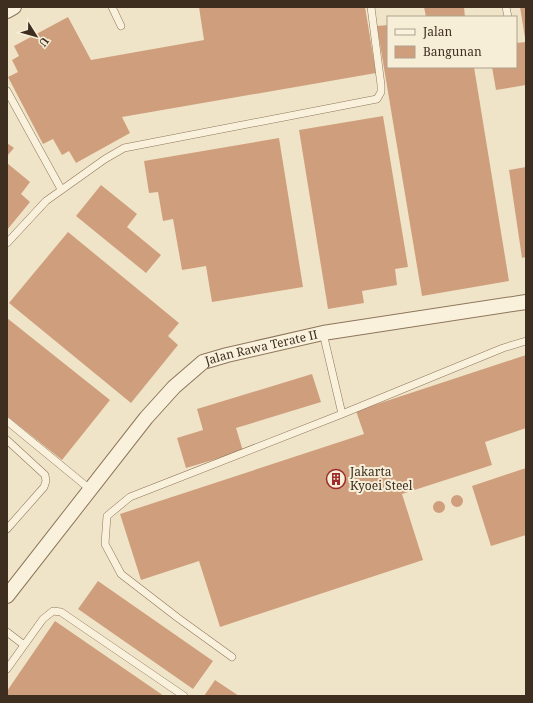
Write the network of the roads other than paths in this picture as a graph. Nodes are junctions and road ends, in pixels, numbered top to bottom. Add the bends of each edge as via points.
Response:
1 (14, 7) edge
2 (112, 7) edge
3 (370, 7) edge
4 (7, 11) edge
5 (121, 26) dead end
6 (7, 91) edge
7 (61, 189) junction
8 (7, 243) edge
9 (526, 302) edge
10 (323, 333) junction
11 (526, 341) edge
12 (342, 414) junction
13 (7, 421) edge
14 (7, 440) edge
15 (91, 490) junction
16 (7, 529) edge
17 (7, 596) edge
18 (7, 632) edge
19 (24, 645) junction
20 (232, 657) dead end
21 (7, 669) edge
22 (184, 696) edge

1 - 4 street
2 - 5 lane
3 - 7 lane via 381,85 377,99 124,148
6 - 7 lane
7 - 8 lane via 46,201
9 - 10 street, Jalan Rawa Terate II
10 - 12 lane
10 - 15 street, Jalan Rawa Terate II via 203,362 174,387 146,418
11 - 12 lane
12 - 20 lane via 130,497 107,516 105,544 121,574
13 - 15 lane
14 - 16 lane via 45,475 46,481
15 - 17 street, Jalan Rawa Terate II
18 - 19 lane
19 - 21 lane
19 - 22 lane via 49,614 53,611 61,612

